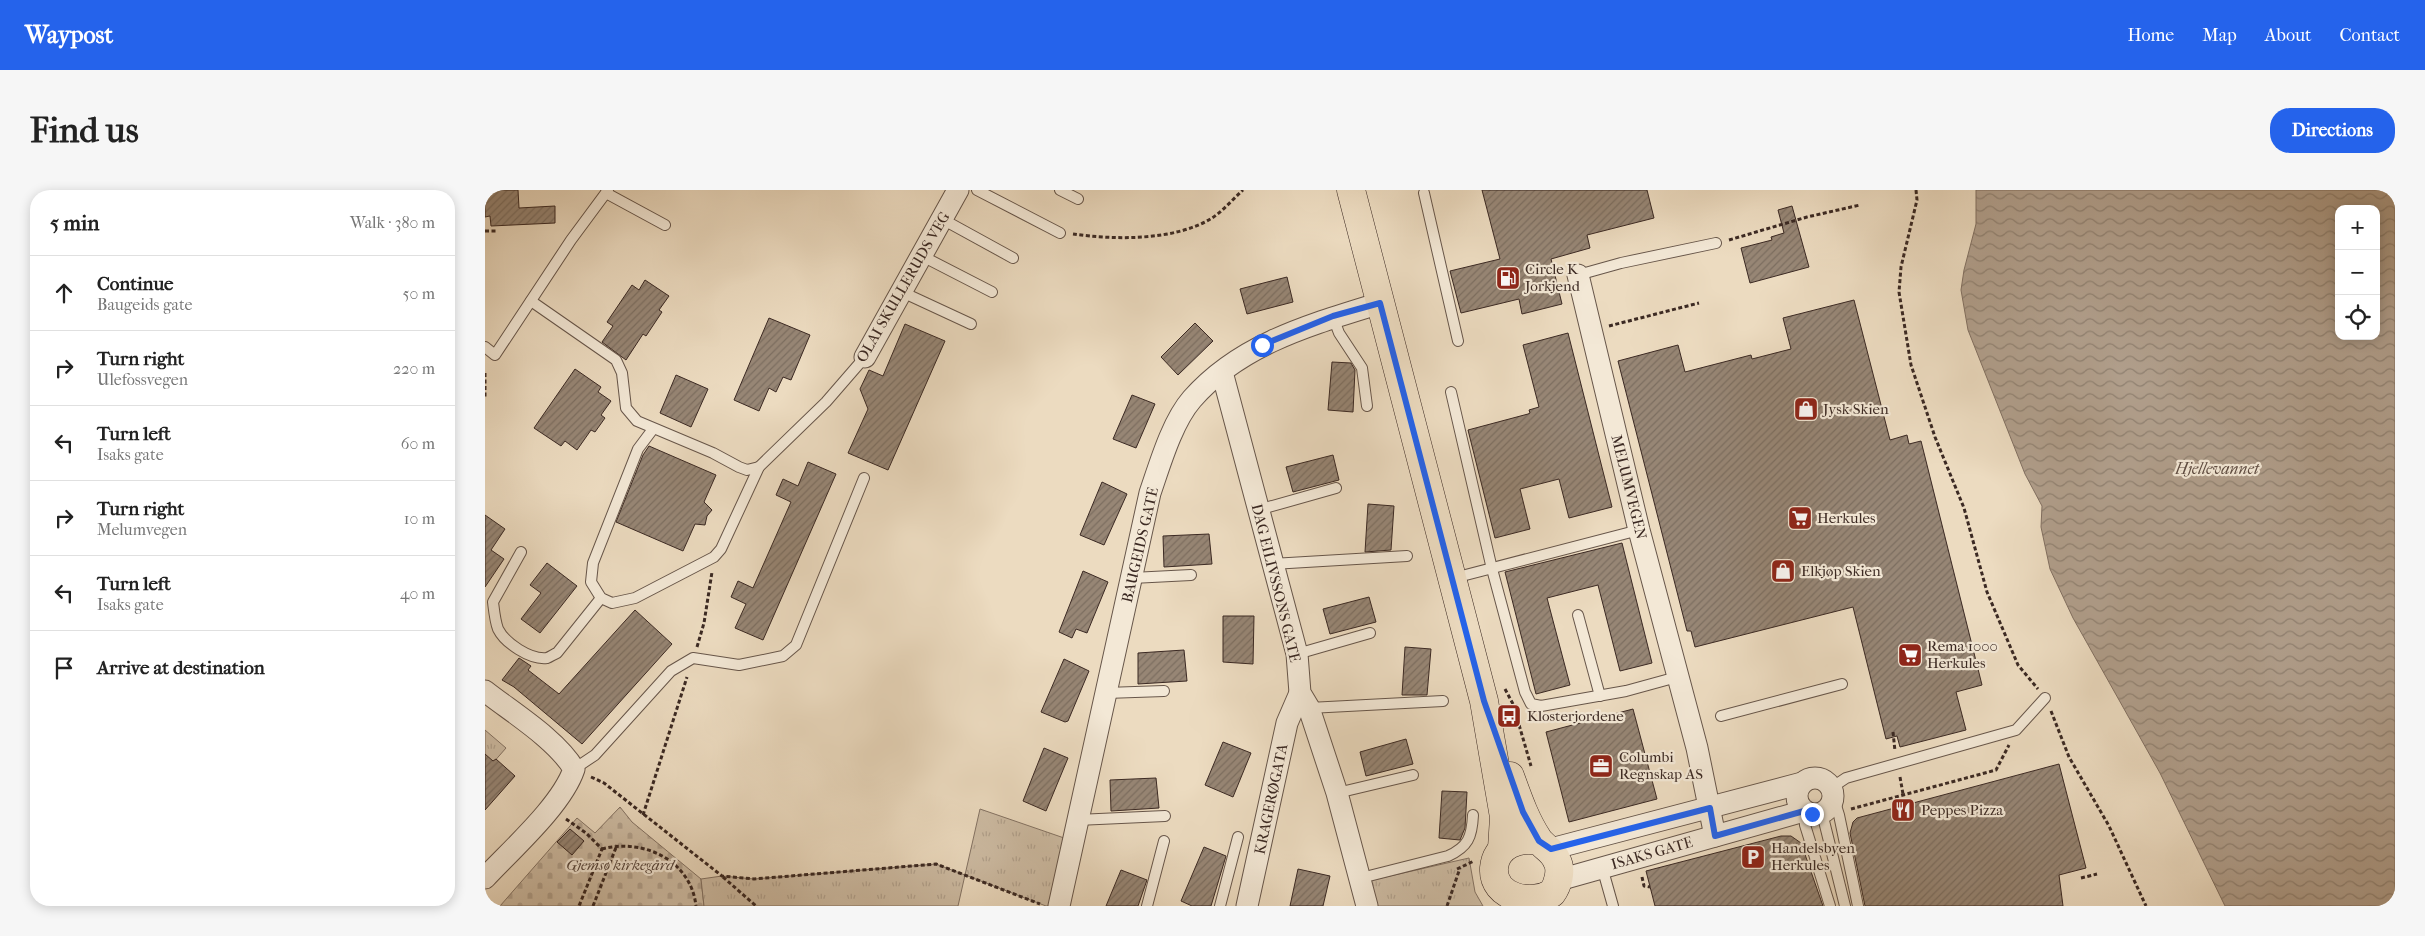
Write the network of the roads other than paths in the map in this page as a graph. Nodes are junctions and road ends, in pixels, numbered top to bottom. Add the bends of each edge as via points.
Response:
1 (958, 190) edge
2 (977, 190) edge
3 (1059, 190) edge
4 (1351, 190) edge
5 (607, 191) edge
6 (1423, 193) dead end
7 (1078, 199) dead end
8 (942, 220) junction
9 (665, 225) dead end
10 (1060, 232) road end
11 (1716, 243) road end
12 (921, 256) junction
13 (1013, 258) dead end
14 (1578, 275) joint
15 (902, 292) junction
16 (992, 292) dead end
17 (531, 301) junction
18 (1380, 303) junction
19 (1333, 316) junction
20 (971, 324) dead end
21 (1458, 341) dead end
22 (485, 347) edge
23 (865, 357) joint
24 (1222, 372) junction
25 (1451, 392) dead end
26 (1367, 406) dead end
27 (653, 428) junction
28 (759, 467) junction
29 (864, 478) dead end
30 (1336, 488) dead end
31 (1258, 510) junction
32 (1639, 530) junction
33 (521, 552) dead end
34 (1407, 556) dead end
35 (1272, 564) junction
36 (1492, 569) junction
37 (1191, 575) dead end
38 (1131, 578) junction
39 (1452, 579) junction
40 (601, 598) junction
41 (1578, 615) dead end
42 (1370, 633) dead end
43 (1297, 654) junction
44 (1677, 677) junction
45 (1842, 684) dead end
46 (485, 691) edge
47 (1164, 691) dead end
48 (1106, 693) junction
49 (1493, 693) junction
50 (1600, 696) junction
51 (2045, 698) road end
52 (1304, 700) junction
53 (1443, 701) dead end
54 (1721, 716) dead end
55 (573, 769) junction
56 (1413, 775) dead end
57 (1802, 783) junction
58 (1337, 793) junction
59 (1710, 808) junction
60 (1826, 808) junction
61 (1473, 815) dead end
62 (1165, 816) dead end
63 (1077, 820) junction
64 (1715, 836) junction
65 (1238, 837) dead end
66 (1165, 841) dead end
67 (1545, 845) junction
68 (1502, 849) junction
69 (1602, 867) junction
70 (485, 878) edge
71 (1361, 878) junction
72 (1553, 894) edge
73 (1515, 904) edge
74 (1059, 906) edge
75 (1147, 906) edge
76 (1220, 906) edge
77 (1247, 906) edge
78 (1367, 906) edge
79 (1613, 906) edge
80 (1830, 906) edge
81 (1845, 906) edge
82 (1858, 906) edge

1 - 8 street, OLAI SKULLERUDS VEG
2 - 10 lane
3 - 7 lane
4 - 18 main road
5 - 9 lane
5 - 17 lane
6 - 21 lane
8 - 12 street, OLAI SKULLERUDS VEG
8 - 13 lane
11 - 14 lane, MELUMVEGEN
12 - 15 street, OLAI SKULLERUDS VEG
12 - 16 lane
14 - 32 street, MELUMVEGEN
15 - 20 lane
15 - 23 street, OLAI SKULLERUDS VEG
17 - 22 lane via 495,355
17 - 27 lane via 616,360 622,373 626,408 637,421
18 - 19 street, BAUGEIDS GATE
18 - 39 main road
19 - 24 street, BAUGEIDS GATE via 1262,345
19 - 26 lane via 1339,333 1362,368
23 - 28 lane, OLAI SKULLERUDS VEG via 827,402
24 - 31 street, DAG EILIVSSONS GATE
24 - 38 street, BAUGEIDS GATE via 1192,399 1169,441 1150,492
25 - 36 lane
27 - 28 lane via 713,453 739,468
27 - 40 lane via 638,449 593,563 591,582
28 - 40 lane via 721,549 714,557 635,598 612,603
29 - 55 lane via 796,645 783,656 739,665 693,658 671,671 595,755
30 - 31 lane
31 - 35 street, DAG EILIVSSONS GATE
32 - 36 lane
32 - 44 street, MELUMVEGEN
33 - 40 lane via 493,602 503,637 521,650 547,658 557,653
34 - 35 lane
35 - 43 street, DAG EILIVSSONS GATE
36 - 39 lane
36 - 50 lane via 1531,704 1541,706
37 - 38 lane
38 - 48 street, BAUGEIDS GATE
39 - 49 main road
41 - 50 lane
42 - 43 lane
43 - 52 street, DAG EILIVSSONS GATE
44 - 50 lane
44 - 59 street, MELUMVEGEN
45 - 54 lane
46 - 55 street via 568,759
47 - 48 lane
48 - 63 street, BAUGEIDS GATE
49 - 67 main road via 1523,812
49 - 68 main road via 1504,817
51 - 60 lane, ISAKS GATE via 2016,730 1846,778
52 - 53 lane
52 - 58 street, DAG EILIVSSONS GATE
52 - 77 street, KRAGERØGATA via 1287,723
55 - 70 street via 569,782 550,808
56 - 58 lane
57 - 59 street, ISAKS GATE
57 - 60 street via 1796,797 1799,805
57 - 60 street, ISAKS GATE via 1816,778 1826,782
58 - 71 street, DAG EILIVSSONS GATE
59 - 64 street, MELUMVEGEN
59 - 67 street, ISAKS GATE
60 - 64 street, ISAKS GATE
60 - 80 lane via 1805,825
60 - 81 lane
60 - 82 lane
61 - 71 lane via 1471,836 1460,850 1448,856
62 - 63 lane
63 - 74 street, BAUGEIDS GATE
64 - 69 street, ISAKS GATE
65 - 76 lane
66 - 75 lane
67 - 68 main road via 1528,838
67 - 72 main road via 1559,863
68 - 73 main road via 1494,864 1493,875 1502,894
69 - 72 street, ISAKS GATE
69 - 79 lane
71 - 78 street, DAG EILIVSSONS GATE
72 - 73 main road via 1535,904

